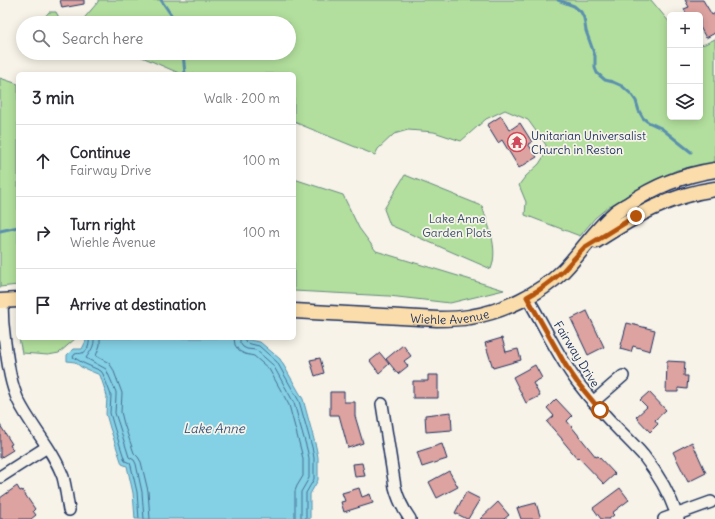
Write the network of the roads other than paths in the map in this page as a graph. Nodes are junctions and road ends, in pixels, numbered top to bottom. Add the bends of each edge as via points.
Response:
1 (715, 170) edge
2 (715, 189) edge
3 (584, 248) junction
4 (527, 297) junction
5 (16, 300) edge
6 (1, 301) edge
7 (296, 312) edge
8 (624, 376) dead end
9 (593, 402) junction
10 (382, 404) dead end
11 (47, 447) junction
12 (0, 478) edge
13 (711, 502) dead end
14 (69, 510) dead end
15 (677, 517) edge
16 (410, 519) edge
17 (664, 519) edge

1 - 3 main road, Wiehle Avenue via 677,179 646,192 614,214
2 - 3 main road, Wiehle Avenue via 682,196 655,206
3 - 4 main road, Wiehle Avenue via 563,271
4 - 7 main road, Wiehle Avenue via 490,312 456,319
4 - 9 street, Fairway Drive via 566,366
5 - 6 main road
6 - 11 street via 12,383 26,415
8 - 9 street
9 - 15 street, Fairway Drive via 655,471
10 - 16 street via 395,487
11 - 12 street
11 - 14 street via 63,478
13 - 15 street
15 - 17 street

